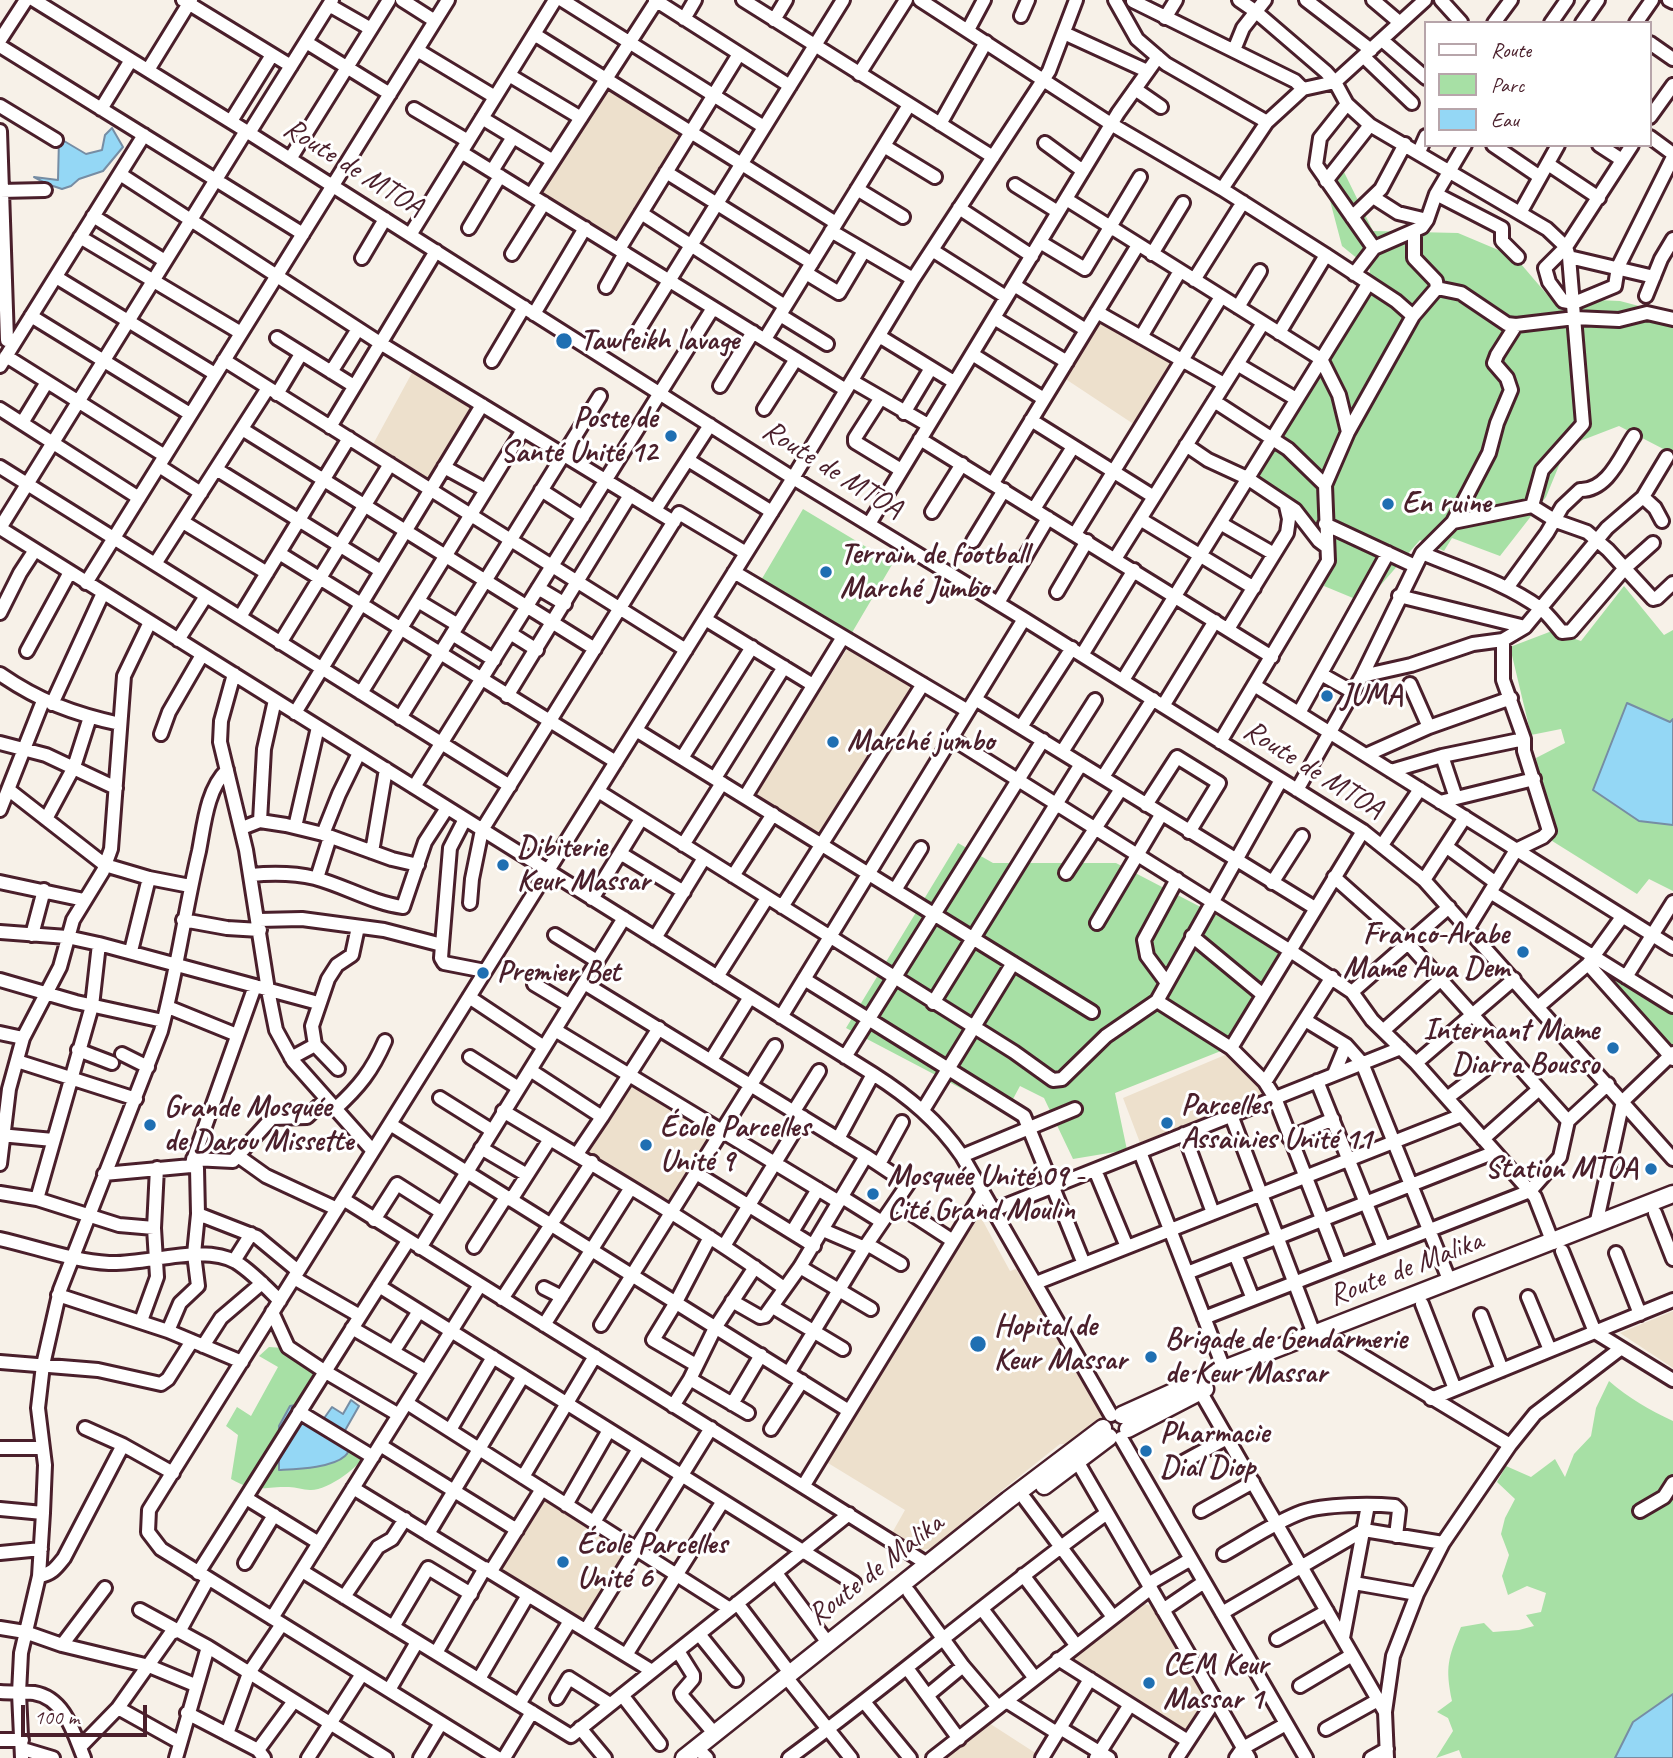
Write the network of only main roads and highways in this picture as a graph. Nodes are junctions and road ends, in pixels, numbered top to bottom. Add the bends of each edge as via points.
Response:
1 (1673, 1194) edge
2 (1673, 1206) edge
3 (1557, 1247) junction
4 (1116, 1427) junction
5 (791, 1678) junction
6 (703, 1757) edge
7 (684, 1758) edge

1 - 3 main road, Route de Malika via 1596,1225
2 - 3 main road, Route de Malika
3 - 4 main road, Route de Malika
3 - 4 main road, Route de Malika via 1450,1282 1224,1369
4 - 5 main road, Route de Malika via 909,1592
4 - 5 main road, Route de Malika via 1008,1500 828,1643
5 - 6 main road, Route de Malika
5 - 7 main road, Route de Malika

